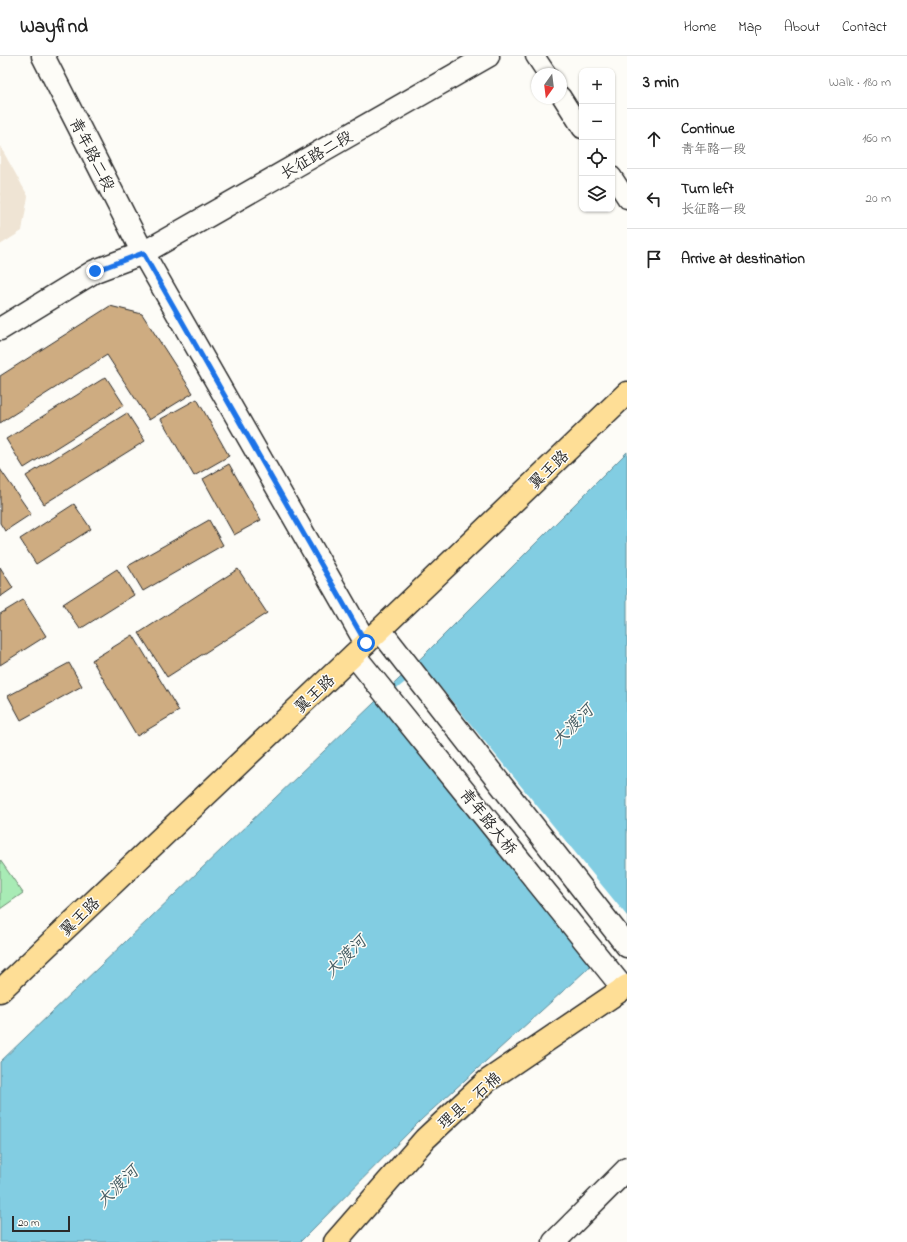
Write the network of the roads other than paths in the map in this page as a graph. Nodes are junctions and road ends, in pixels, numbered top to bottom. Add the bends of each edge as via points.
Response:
1 (43, 56) edge
2 (535, 56) edge
3 (477, 59) edge
4 (543, 68) edge
5 (566, 104) edge
6 (579, 124) edge
7 (615, 181) edge
8 (627, 199) edge
9 (143, 253) junction
10 (0, 329) edge
11 (627, 393) edge
12 (367, 643) junction
13 (627, 946) edge
14 (625, 987) edge
15 (0, 991) edge
16 (627, 1170) edge
17 (335, 1242) edge
18 (554, 1242) edge

1 - 9 street, 青年路二段
2 - 4 street
3 - 9 street, 长征路二段
5 - 6 street
7 - 8 street
9 - 10 street, 长征路二段 via 95,271
9 - 12 street, 青年路二段
11 - 12 highway, 翼王路
12 - 13 street, 青年路大桥
12 - 14 street, 青年路大桥
12 - 15 highway, 翼王路
14 - 17 highway, 理县 - 石棉 via 487,1081 425,1139
16 - 18 street

